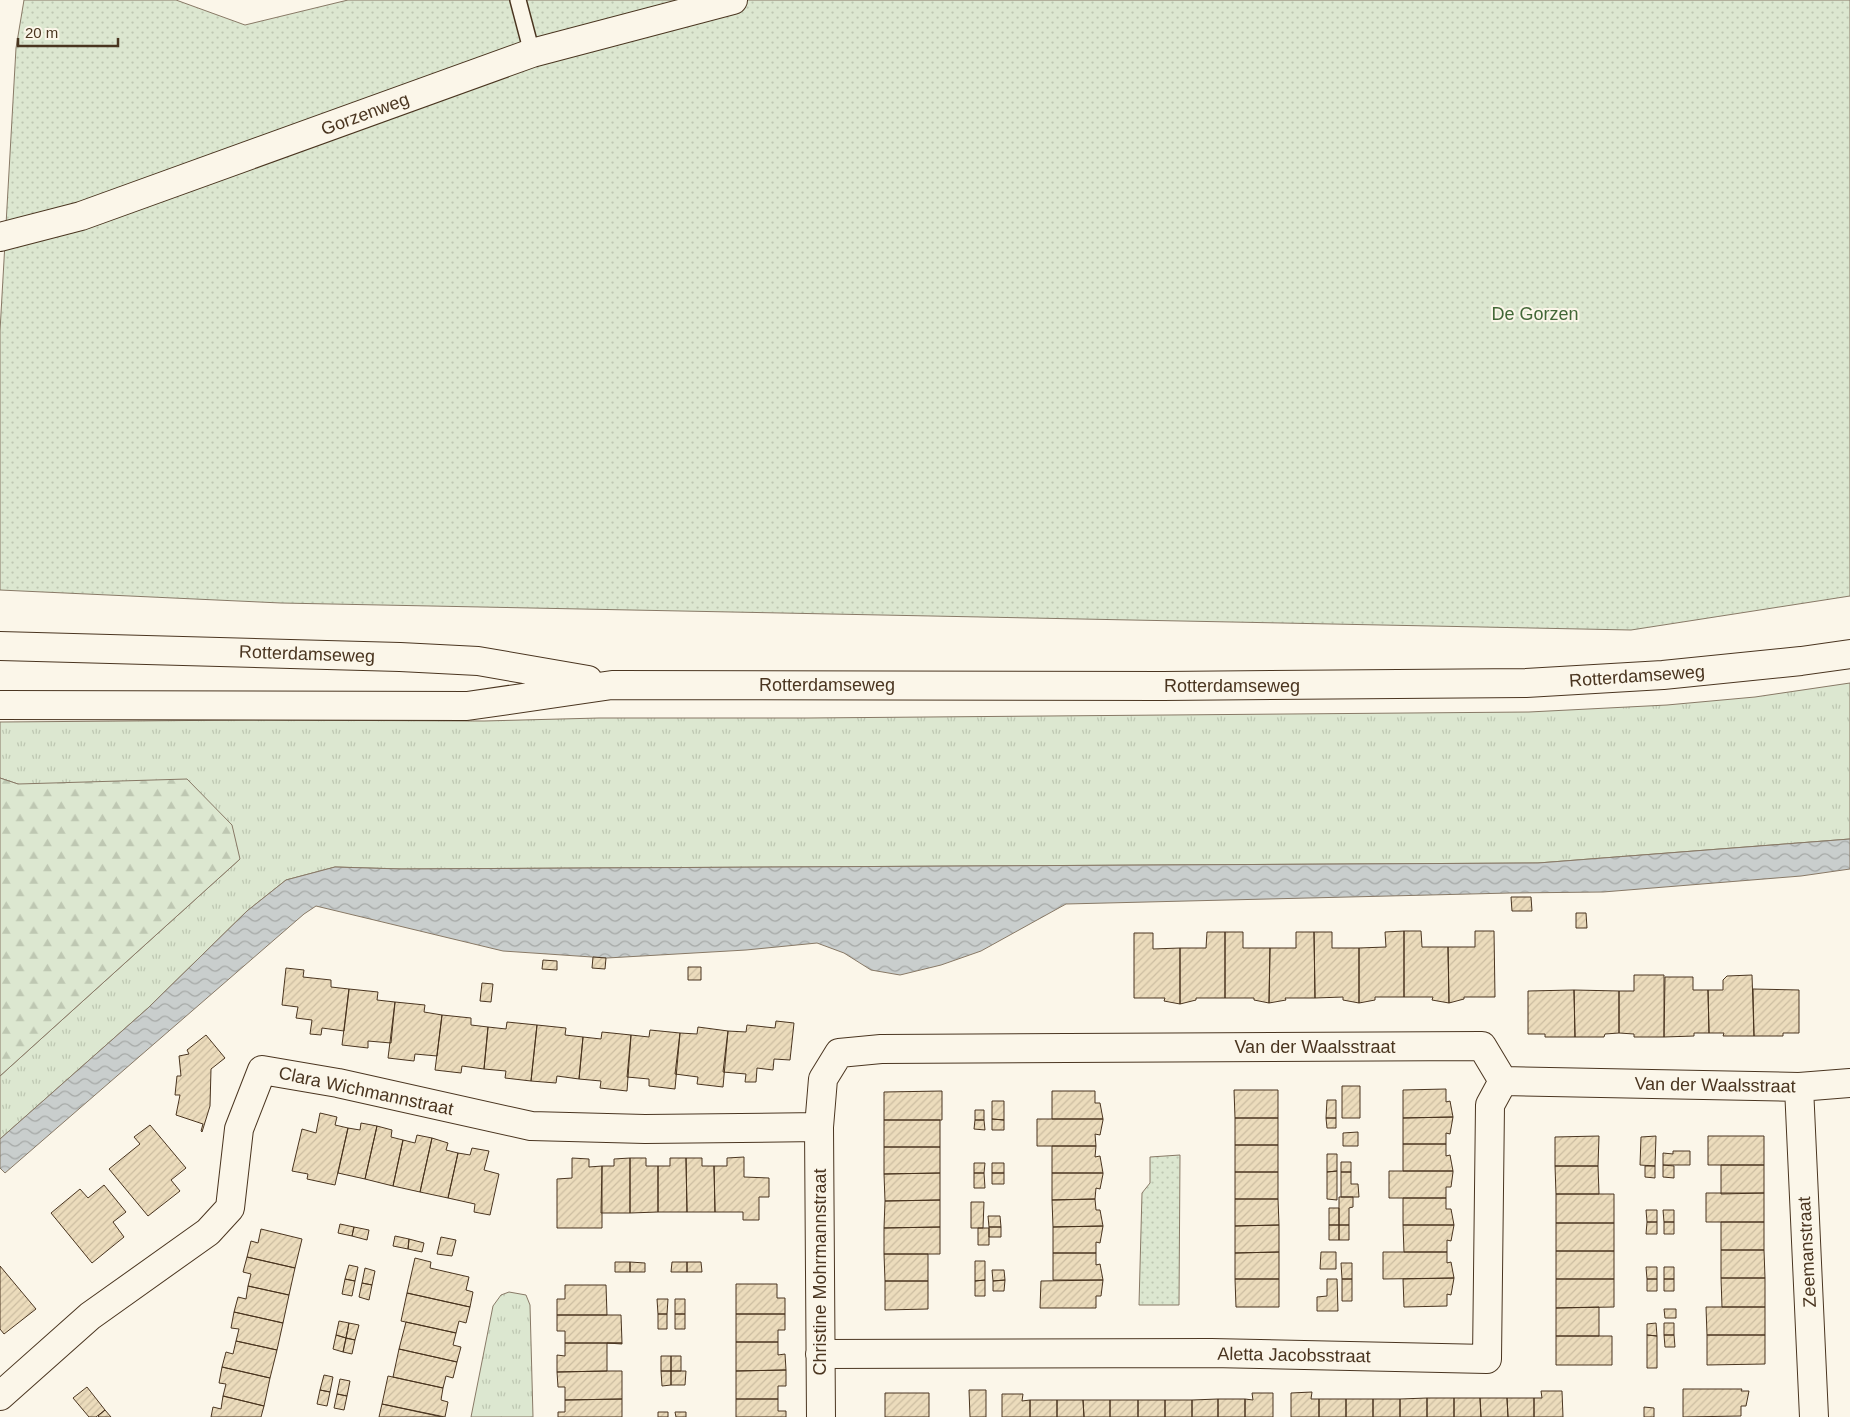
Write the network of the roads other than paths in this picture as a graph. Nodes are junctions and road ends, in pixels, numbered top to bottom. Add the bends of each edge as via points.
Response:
1 (518, 0) edge
2 (733, 0) edge
3 (532, 53) junction
4 (0, 236) edge
5 (0, 646) edge
6 (1850, 654) edge
7 (612, 685) junction
8 (0, 705) edge
9 (1503, 1081) junction
10 (1850, 1083) edge
11 (1799, 1087) junction
12 (819, 1127) junction
13 (820, 1354) junction
14 (0, 1396) edge
15 (821, 1417) edge
16 (1814, 1417) edge

1 - 3 lane
2 - 3 street, Gorzenweg
3 - 4 street, Gorzenweg via 81,216
5 - 7 street, Rotterdamseweg via 478,661
6 - 7 street, Rotterdamseweg via 1663,676 1526,683
7 - 8 street, Rotterdamseweg via 467,706
9 - 11 street, Van der Waalsstraat
9 - 12 street, Van der Waalsstraat via 1482,1046 881,1049 839,1053 823,1079
9 - 13 street, Aletta Jacobsstraat via 1490,1105 1487,1359 1212,1353
10 - 11 street, Van der Waalsstraat
11 - 16 street, Zeemanstraat
12 - 13 street, Christine Mohrmannstraat
12 - 14 street, Clara Wichmannstraat via 645,1129 531,1126 338,1083 262,1070 239,1129 230,1208 208,1232 90,1316
13 - 15 street, Christine Mohrmannstraat

